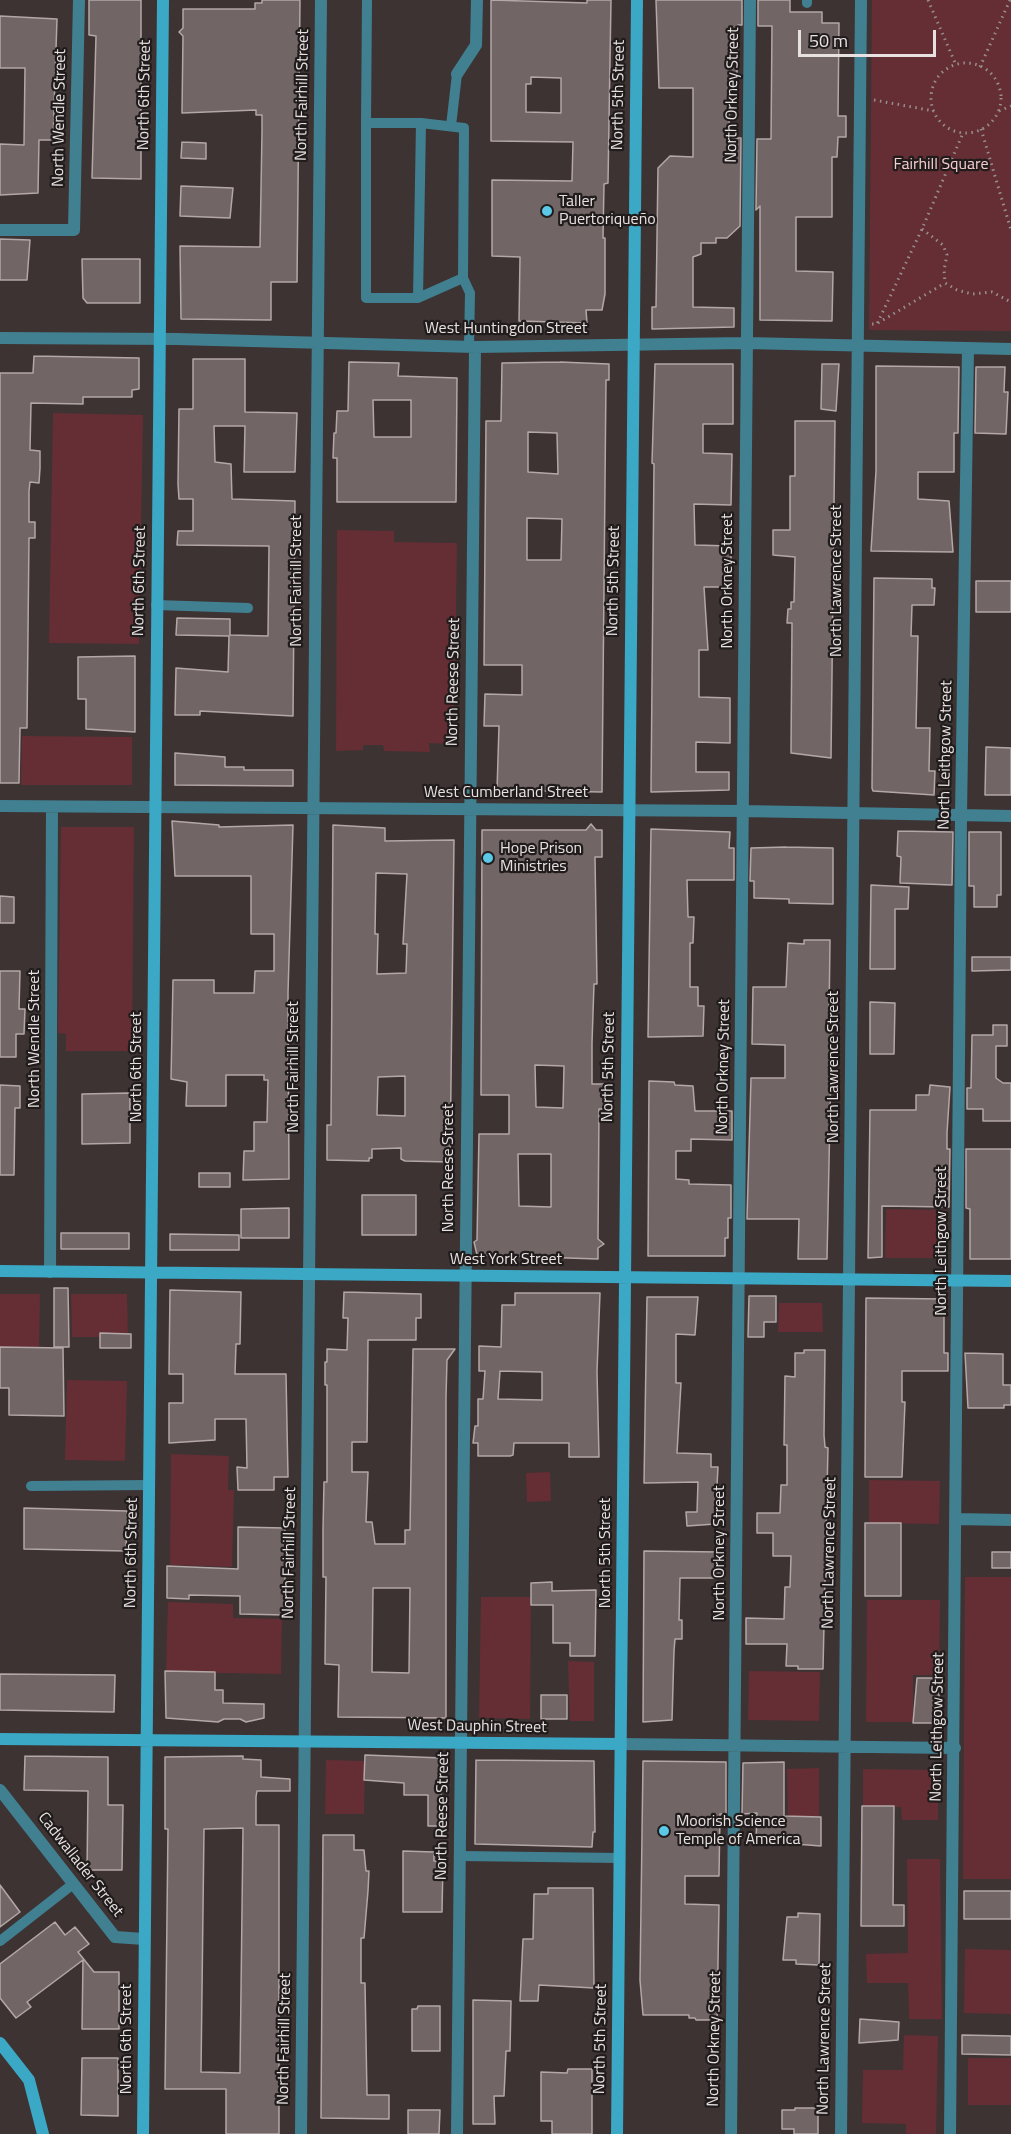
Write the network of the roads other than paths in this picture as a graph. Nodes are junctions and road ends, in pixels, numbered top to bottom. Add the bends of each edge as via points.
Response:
1 (163, 0) edge
2 (321, 0) edge
3 (367, 0) edge
4 (477, 0) edge
5 (637, 0) edge
6 (750, 0) edge
7 (861, 0) edge
8 (79, 3) edge
9 (457, 74) joint
10 (366, 123) junction
11 (421, 123) junction
12 (451, 126) junction
13 (0, 230) edge
14 (463, 278) junction
15 (417, 298) junction
16 (0, 338) edge
17 (159, 339) junction
18 (316, 342) junction
19 (746, 343) junction
20 (633, 345) junction
21 (856, 345) junction
22 (472, 346) junction
23 (968, 348) junction
24 (1011, 349) edge
25 (156, 605) junction
26 (248, 608) dead end
27 (0, 806) edge
28 (52, 807) junction
29 (154, 807) junction
30 (312, 809) junction
31 (468, 810) junction
32 (628, 810) junction
33 (743, 811) junction
34 (852, 812) junction
35 (961, 816) junction
36 (1011, 816) edge
37 (0, 1271) edge
38 (50, 1272) junction
39 (152, 1274) junction
40 (310, 1276) junction
41 (465, 1276) junction
42 (624, 1277) junction
43 (738, 1278) junction
44 (849, 1279) junction
45 (959, 1280) junction
46 (1011, 1281) edge
47 (150, 1485) junction
48 (31, 1486) dead end
49 (956, 1519) junction
50 (1011, 1520) edge
51 (0, 1739) edge
52 (146, 1740) junction
53 (304, 1741) junction
54 (460, 1743) junction
55 (621, 1744) junction
56 (735, 1745) junction
57 (844, 1746) junction
58 (955, 1748) junction
59 (0, 1791) edge
60 (459, 1856) junction
61 (620, 1858) junction
62 (73, 1884) junction
63 (144, 1939) junction
64 (0, 1941) edge
65 (0, 2043) edge
66 (43, 2134) edge
67 (143, 2134) edge
68 (300, 2134) edge
69 (457, 2134) edge
70 (617, 2134) edge
71 (731, 2134) edge
72 (841, 2134) edge
73 (950, 2134) edge

1 - 17 main road, North 6th Street
2 - 18 street, North Fairhill Street
3 - 10 lane
4 - 9 street via 476,45
5 - 20 main road, North 5th Street
6 - 19 street, North Orkney Street
7 - 21 street, North Lawrence Street
8 - 13 street, North Wendle Street via 75,230
9 - 12 lane
10 - 11 lane
10 - 15 lane via 366,298
11 - 12 lane
11 - 15 lane
12 - 14 lane via 464,128
14 - 15 lane
14 - 22 lane via 470,293
16 - 17 street, West Huntingdon Street
17 - 18 street, West Huntingdon Street
17 - 25 main road, North 6th Street
18 - 22 street, West Huntingdon Street
18 - 30 street, North Fairhill Street
19 - 20 street, West Huntingdon Street
19 - 21 street, West Huntingdon Street
19 - 33 street, North Orkney Street
20 - 22 street, West Huntingdon Street
20 - 32 main road, North 5th Street
21 - 23 street, West Huntingdon Street
21 - 34 street, North Lawrence Street
22 - 31 street, North Reese Street
23 - 24 street, West Huntingdon Street
23 - 35 street, North Leithgow Street
25 - 26 lane
25 - 29 main road, North 6th Street
27 - 28 street, West Cumberland Street
28 - 29 street, West Cumberland Street
28 - 38 street, North Wendle Street
29 - 30 street, West Cumberland Street
29 - 39 main road, North 6th Street
30 - 31 street, West Cumberland Street
30 - 40 street, North Fairhill Street
31 - 32 street, West Cumberland Street
31 - 41 street, North Reese Street
32 - 33 street, West Cumberland Street
32 - 42 main road, North 5th Street
33 - 34 street, West Cumberland Street
33 - 43 street, North Orkney Street
34 - 35 street, West Cumberland Street
34 - 44 street, North Lawrence Street
35 - 36 street, West Cumberland Street
35 - 45 street, North Leithgow Street
37 - 38 main road, West York Street
38 - 39 main road, West York Street
39 - 40 main road, West York Street
39 - 47 main road, North 6th Street
40 - 41 main road, West York Street
40 - 53 street, North Fairhill Street
41 - 42 main road, West York Street
41 - 54 street, North Reese Street
42 - 43 main road, West York Street
42 - 55 main road, North 5th Street
43 - 44 main road, West York Street
43 - 56 street, North Orkney Street
44 - 45 main road, West York Street
44 - 57 street, North Lawrence Street
45 - 46 main road, West York Street
45 - 49 street, North Leithgow Street
47 - 48 lane
47 - 52 main road, North 6th Street
49 - 50 street
49 - 58 street, North Leithgow Street
51 - 52 main road, West Dauphin Street
52 - 53 main road, West Dauphin Street
52 - 63 main road, North 6th Street
53 - 54 main road, West Dauphin Street
53 - 68 street, North Fairhill Street
54 - 55 main road, West Dauphin Street
54 - 60 street, North Reese Street
55 - 56 street, West Dauphin Street
55 - 61 main road, North 5th Street
56 - 57 street, West Dauphin Street
56 - 71 street, North Orkney Street
57 - 58 street, West Dauphin Street
57 - 72 street, North Lawrence Street
58 - 73 street, North Leithgow Street
59 - 62 street, Cadwallader Street
60 - 61 lane
60 - 69 street, North Reese Street
61 - 70 main road, North 5th Street
62 - 63 street, Cadwallader Street via 115,1937
62 - 64 lane
63 - 67 main road, North 6th Street
65 - 66 main road via 29,2080

